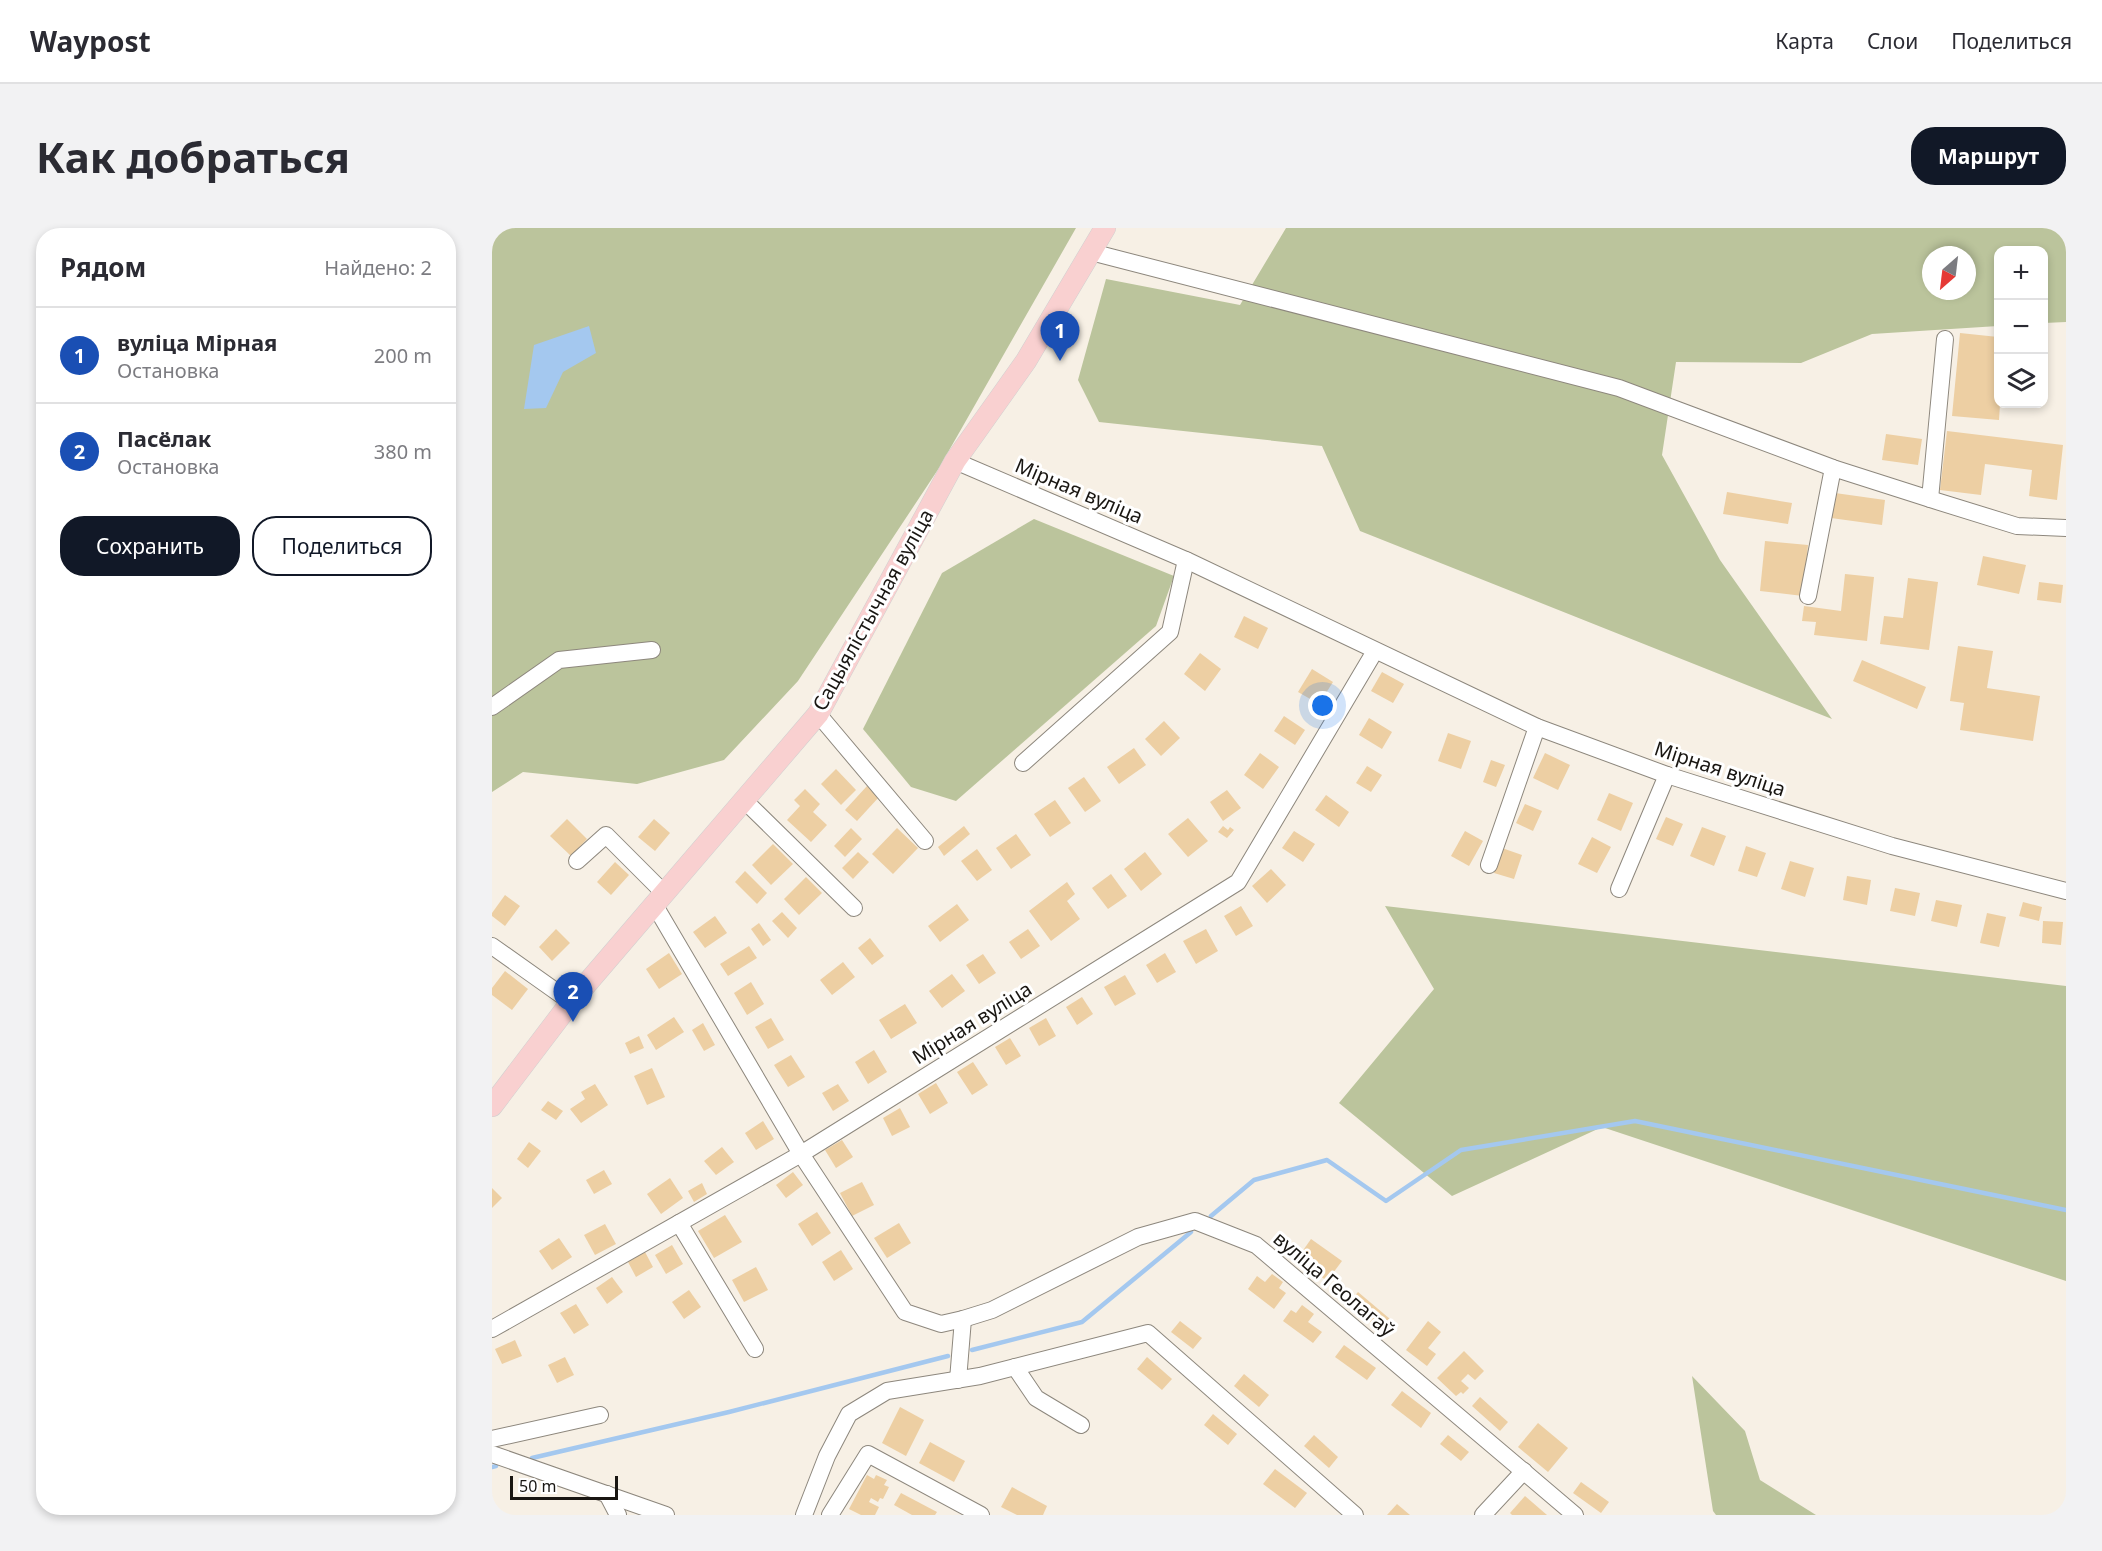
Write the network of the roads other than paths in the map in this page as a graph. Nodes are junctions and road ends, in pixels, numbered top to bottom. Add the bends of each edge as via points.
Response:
1 (1105, 228) edge
2 (1091, 252) junction
3 (1945, 339) dead end
4 (955, 461) junction
5 (1833, 468) junction
6 (1930, 499) junction
7 (2066, 528) edge
8 (1186, 560) junction
9 (1808, 596) dead end
10 (652, 650) dead end
11 (1375, 651) junction
12 (492, 707) edge
13 (818, 714) junction
14 (1538, 727) junction
15 (1023, 763) dead end
16 (1667, 776) junction
17 (745, 801) junction
18 (925, 841) dead end
19 (577, 861) dead end
20 (1489, 865) dead end
21 (1619, 890) dead end
22 (2066, 891) edge
23 (659, 899) junction
24 (854, 908) dead end
25 (492, 946) edge
26 (571, 1002) junction
27 (492, 1106) edge
28 (801, 1154) junction
29 (679, 1223) junction
30 (963, 1319) junction
31 (492, 1329) edge
32 (755, 1349) dead end
33 (1015, 1367) junction
34 (958, 1380) junction
35 (600, 1415) dead end
36 (1081, 1425) dead end
37 (492, 1439) edge
38 (492, 1454) edge
39 (1524, 1472) junction
40 (607, 1494) junction
41 (618, 1515) edge
42 (666, 1515) edge
43 (804, 1515) edge
44 (830, 1515) edge
45 (981, 1515) edge
46 (1355, 1515) edge
47 (1483, 1515) edge
48 (1575, 1515) edge

1 - 2 main road, Сацыялістычная вуліца
2 - 4 main road, Сацыялістычная вуліца via 1026,361
2 - 5 street via 1619,388
3 - 6 street
4 - 8 street, Мірная вуліца
4 - 13 main road, Сацыялістычная вуліца
5 - 6 street
5 - 9 street
6 - 7 street via 2017,526
8 - 11 street, Мірная вуліца
8 - 15 street via 1170,632
10 - 12 street via 559,660
11 - 14 street, Мірная вуліца
11 - 28 street, Мірная вуліца via 1238,882
13 - 17 main road, Сацыялістычная вуліца
13 - 18 street
14 - 16 street, Мірная вуліца
14 - 20 street
16 - 21 street
16 - 22 street, Мірная вуліца via 1892,846
17 - 23 main road, Сацыялістычная вуліца
17 - 24 street
19 - 23 street via 606,835
23 - 26 main road, Сацыялістычная вуліца
23 - 28 street
25 - 26 street
26 - 27 main road, Сацыялістычная вуліца
28 - 29 street, Мірная вуліца
28 - 30 street, вуліца Геолагаў via 904,1312 941,1324
29 - 31 street, Мірная вуліца
29 - 32 street
30 - 34 street
30 - 39 street, вуліца Геолагаў via 992,1310 1138,1238 1195,1221 1256,1245
33 - 34 street
33 - 36 street via 1036,1398
33 - 46 street via 1148,1333
34 - 43 street via 887,1391 849,1414 827,1456
35 - 37 street
38 - 40 street
39 - 47 street
39 - 48 street, вуліца Геолагаў
40 - 41 street
40 - 42 street
44 - 45 street via 868,1454

